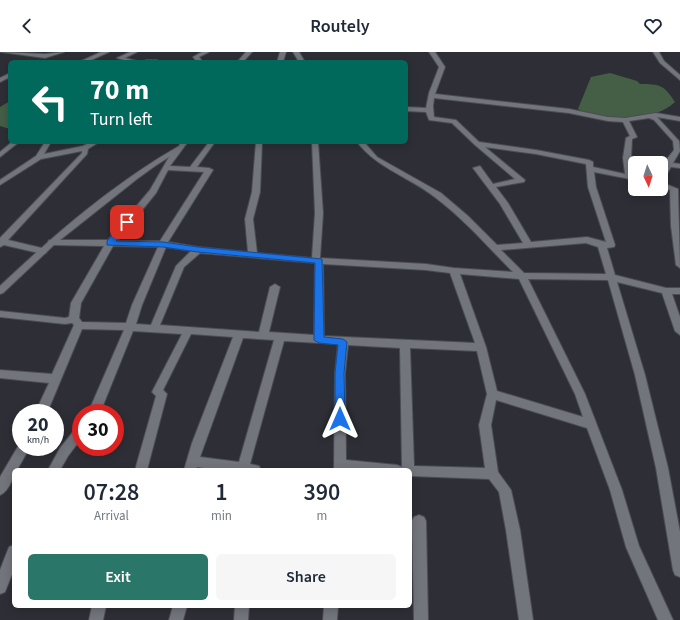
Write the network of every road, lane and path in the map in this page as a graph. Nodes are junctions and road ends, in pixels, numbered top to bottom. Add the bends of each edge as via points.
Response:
1 (7, 52) edge
2 (62, 52) edge
3 (106, 52) edge
4 (134, 52) edge
5 (206, 52) edge
6 (249, 52) edge
7 (432, 52) edge
8 (656, 52) edge
9 (0, 56) edge
10 (87, 60) edge
11 (129, 60) edge
12 (198, 60) edge
13 (242, 60) edge
14 (680, 78) edge
15 (432, 96) junction
16 (408, 109) edge
17 (428, 110) junction
18 (652, 117) junction
19 (680, 119) edge
20 (625, 120) junction
21 (668, 132) junction
22 (680, 133) edge
23 (14, 144) edge
24 (47, 144) edge
25 (92, 144) edge
26 (210, 144) edge
27 (259, 144) edge
28 (314, 144) edge
29 (362, 144) edge
30 (477, 144) junction
31 (183, 145) edge
32 (85, 148) junction
33 (0, 156) edge
34 (38, 157) junction
35 (628, 162) edge
36 (668, 162) edge
37 (668, 164) edge
38 (680, 166) edge
39 (167, 168) junction
40 (477, 168) dead end
41 (590, 169) junction
42 (191, 170) junction
43 (0, 175) edge
44 (628, 176) edge
45 (11, 177) junction
46 (0, 183) edge
47 (492, 186) junction
48 (668, 187) edge
49 (677, 196) edge
50 (1, 242) edge
51 (52, 242) junction
52 (110, 243) junction
53 (163, 244) junction
54 (528, 245) junction
55 (602, 245) junction
56 (495, 248) junction
57 (198, 250) junction
58 (43, 251) junction
59 (253, 254) junction
60 (317, 260) junction
61 (680, 265) edge
62 (454, 271) junction
63 (522, 276) junction
64 (611, 277) junction
65 (275, 287) dead end
66 (0, 291) edge
67 (666, 291) junction
68 (680, 291) edge
69 (0, 314) edge
70 (77, 322) junction
71 (130, 327) junction
72 (154, 329) junction
73 (680, 330) edge
74 (188, 331) junction
75 (240, 333) junction
76 (263, 336) junction
77 (280, 337) junction
78 (319, 340) junction
79 (343, 342) junction
80 (405, 346) junction
81 (481, 347) junction
82 (0, 374) edge
83 (56, 379) junction
84 (492, 394) junction
85 (45, 404) edge
86 (98, 404) edge
87 (591, 424) junction
88 (72, 442) edge
89 (19, 456) edge
90 (191, 466) edge
91 (340, 467) edge
92 (12, 468) edge
93 (12, 468) edge
94 (55, 468) edge
95 (142, 468) edge
96 (230, 468) edge
97 (249, 468) edge
98 (359, 468) edge
99 (409, 468) edge
100 (412, 471) edge
101 (492, 474) junction
102 (0, 490) edge
103 (419, 521) dead end
104 (12, 557) edge
105 (680, 570) edge
106 (0, 587) edge
107 (99, 608) edge
108 (179, 608) edge
109 (242, 608) edge
110 (331, 608) edge
111 (96, 620) edge
112 (176, 620) edge
113 (241, 620) edge
114 (330, 620) edge
115 (421, 620) edge
116 (526, 620) edge
117 (666, 620) edge

1 - 2 street via 45,56
1 - 9 street
3 - 10 street
4 - 11 street via 120,58
5 - 12 street via 196,58
6 - 13 street
7 - 15 street via 442,67 434,83
8 - 14 street via 662,62
15 - 17 street
15 - 20 street via 569,111
16 - 17 street
17 - 30 street via 431,118 454,121
18 - 19 street via 656,115
18 - 20 street
18 - 21 street
20 - 35 street via 634,137 629,138
21 - 22 street
21 - 36 street via 676,141 676,150
23 - 33 street
24 - 34 street
25 - 32 street
26 - 42 street
27 - 59 street via 256,192 249,219
28 - 60 street via 319,214
29 - 56 street via 375,158 438,196
30 - 41 street via 563,156 574,161 589,162
30 - 47 street via 521,180
31 - 39 street via 171,158
31 - 51 street via 152,164
32 - 34 street
32 - 50 street via 84,153 66,174
34 - 45 street
37 - 38 street
39 - 42 street
39 - 52 street via 153,191
40 - 47 street
41 - 44 street
41 - 55 street via 592,187 611,245
42 - 53 street via 209,170
43 - 45 street
45 - 46 street
47 - 54 street
48 - 49 street via 674,189
49 - 61 street via 675,226
50 - 58 street
51 - 52 street
51 - 58 street
52 - 53 street
52 - 70 street via 76,303
53 - 57 street
53 - 71 street
54 - 55 street via 587,240
54 - 56 street
55 - 64 street
56 - 63 street
57 - 59 street
57 - 72 street via 180,266
58 - 66 street
59 - 60 street
60 - 62 street
60 - 78 street
62 - 63 street
62 - 81 street
63 - 64 street
63 - 87 street via 580,394
64 - 67 street
64 - 105 street via 640,375 657,447
65 - 76 street
67 - 68 street
67 - 73 street
69 - 70 street
70 - 71 street
70 - 83 street
71 - 72 street
71 - 86 street
72 - 74 street
74 - 75 street
74 - 95 street via 158,392 162,394
75 - 76 street
75 - 90 street
76 - 77 street
77 - 78 street
77 - 97 street
78 - 79 street
79 - 80 street
79 - 91 street via 340,373
80 - 81 street
80 - 99 street
81 - 84 street
82 - 83 street
83 - 85 street
84 - 87 street
84 - 101 street via 485,425
87 - 117 street via 616,490 633,547
88 - 94 street
89 - 93 street
90 - 96 street
91 - 98 street
92 - 102 street
100 - 101 street
101 - 116 street via 505,490
103 - 115 street
104 - 106 street
107 - 111 street
108 - 112 street
109 - 113 street
110 - 114 street

